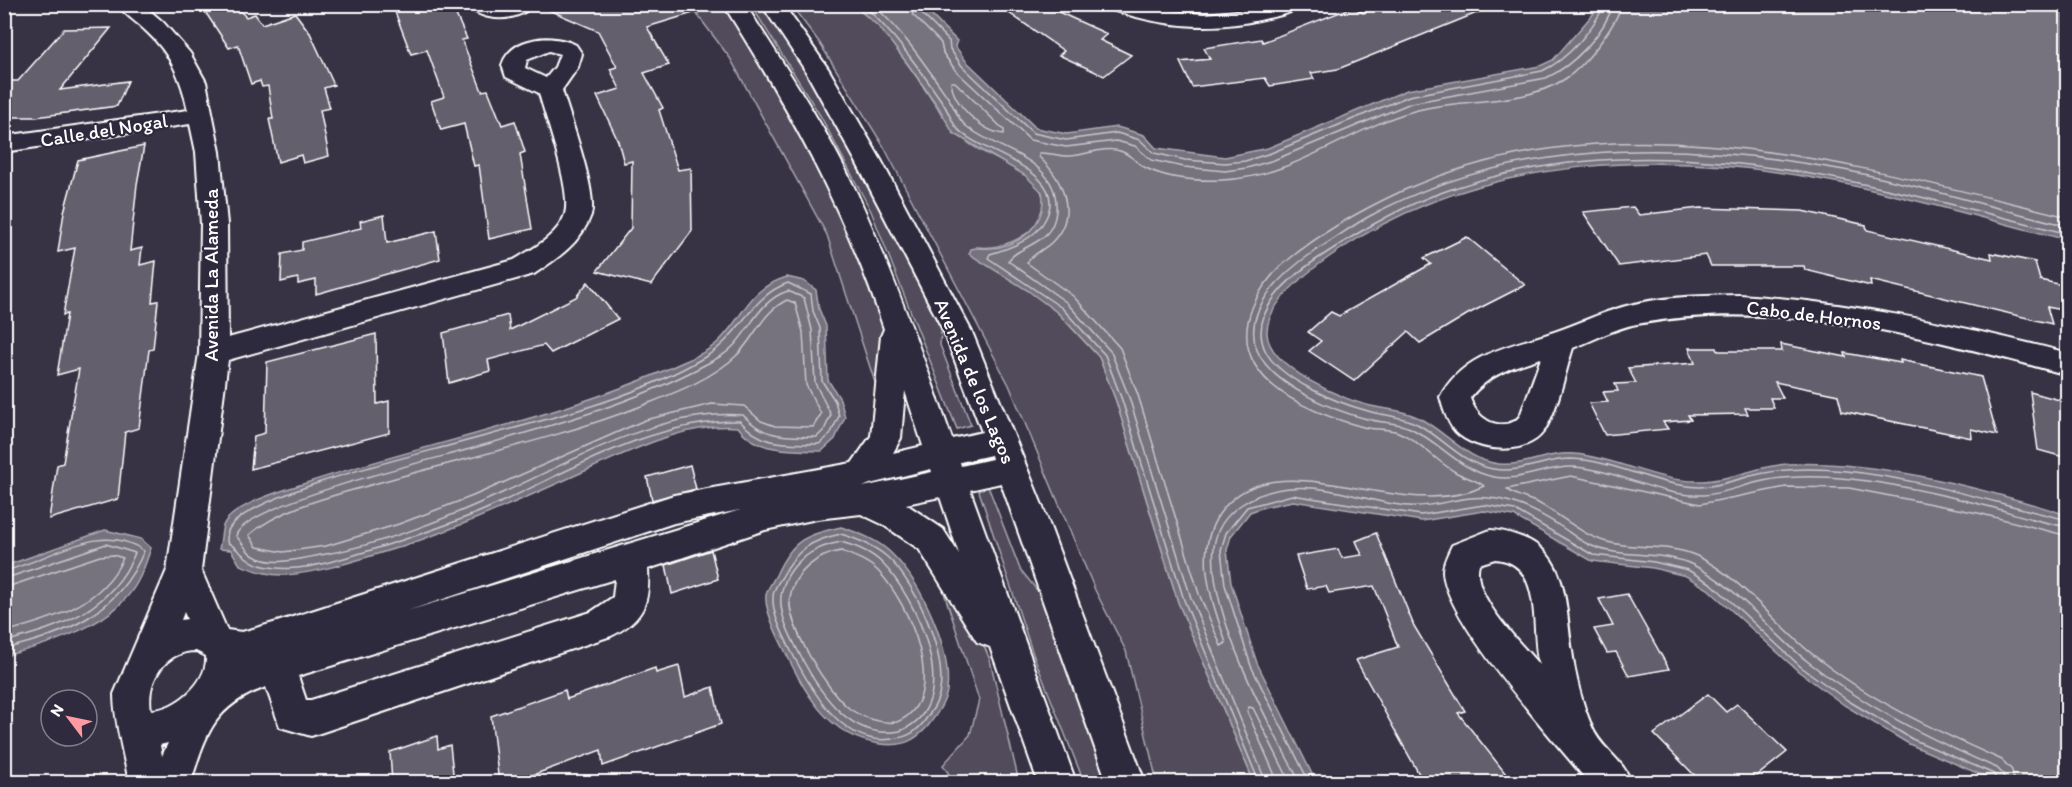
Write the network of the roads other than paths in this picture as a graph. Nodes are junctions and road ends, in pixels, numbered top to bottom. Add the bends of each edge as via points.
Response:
1 (128, 4) edge
2 (478, 4) edge
3 (522, 4) edge
4 (734, 4) edge
5 (772, 4) edge
6 (1117, 4) edge
7 (1291, 4) edge
8 (1167, 11) edge
9 (550, 89) dead end
10 (202, 115) junction
11 (4, 144) edge
12 (896, 321) junction
13 (1561, 340) dead end
14 (214, 352) junction
15 (2067, 364) edge
16 (1006, 454) junction
17 (946, 468) junction
18 (863, 487) junction
19 (631, 560) junction
20 (184, 570) junction
21 (218, 643) junction
22 (152, 651) junction
23 (277, 666) junction
24 (1016, 672) junction
25 (208, 701) junction
26 (137, 721) junction
27 (1575, 735) junction
28 (148, 783) edge
29 (172, 783) edge
30 (1057, 783) edge
31 (1126, 783) edge
32 (1612, 783) edge

1 - 10 street, Avenida La Alameda via 182,58 194,82
2 - 3 street via 493,11 508,11
4 - 12 street via 780,76 843,191
5 - 16 street, Avenida de los Lagos via 817,70 958,332
6 - 8 street
7 - 8 street via 1272,12 1225,21 1198,22
9 - 14 street via 579,194 578,214 567,234 548,252 524,267 471,283
10 - 11 street, Calle del Nogal
10 - 14 street, Avenida La Alameda via 214,224
12 - 17 street
12 - 18 street via 886,438
13 - 15 street, Cabo de Hornos via 1637,314 1739,305 1841,315 1982,342
14 - 20 street, Avenida La Alameda
16 - 17 street
16 - 31 street, Avenida de los Lagos
17 - 18 street
17 - 24 street
18 - 19 street via 817,505 765,516
18 - 21 street via 674,509 277,638 242,648
18 - 24 street via 931,539
19 - 23 street
19 - 23 street via 630,603 620,616 311,718 294,715
20 - 21 street
20 - 22 street, Avenida La Alameda
21 - 22 street via 200,633 183,634 168,638
21 - 25 street via 224,667
22 - 26 street via 137,674 131,695
23 - 25 street via 232,684
24 - 30 street
25 - 26 street via 185,719 164,728 150,729
25 - 29 street
26 - 28 street
27 - 27 street via 1555,657 1548,591 1541,569 1530,556 1514,547 1495,543 1476,547 1464,555 1460,570 1464,588 1481,622
27 - 32 street

